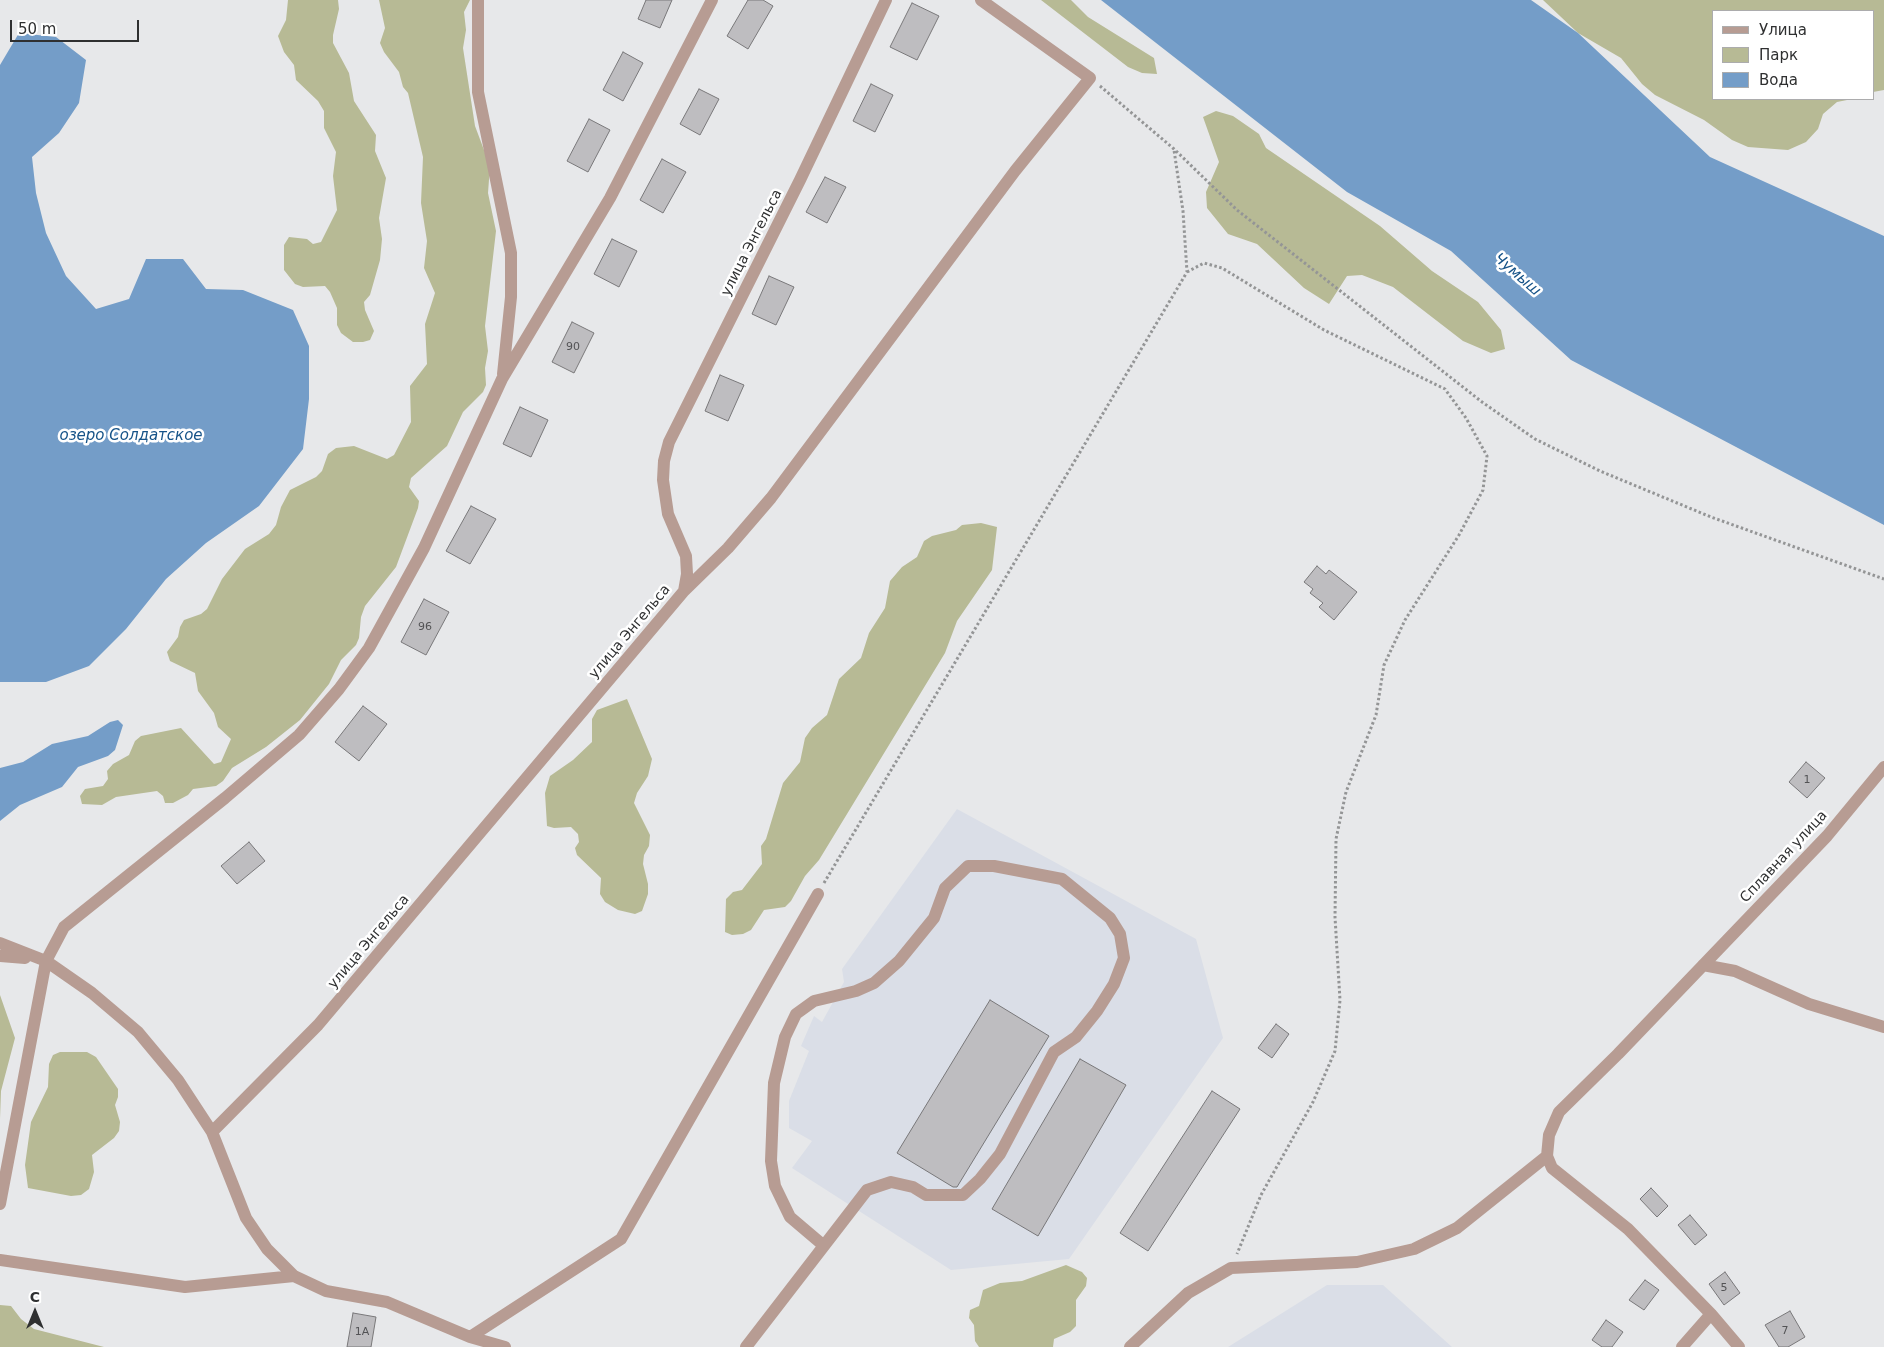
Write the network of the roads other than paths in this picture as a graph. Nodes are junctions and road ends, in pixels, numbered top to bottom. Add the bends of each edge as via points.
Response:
1 (478, 0) edge
2 (712, 0) edge
3 (886, 0) edge
4 (981, 0) edge
5 (502, 379) junction
6 (684, 591) junction
7 (1884, 767) edge
8 (818, 894) road end
9 (0, 943) edge
10 (0, 956) edge
11 (46, 961) junction
12 (1703, 965) junction
13 (1884, 1026) edge
14 (212, 1132) junction
15 (1547, 1156) junction
16 (0, 1204) edge
17 (823, 1245) junction
18 (0, 1260) edge
19 (294, 1276) junction
20 (1711, 1314) junction
21 (470, 1336) junction
22 (505, 1347) edge
23 (746, 1347) edge
24 (1130, 1347) edge
25 (1682, 1347) edge
26 (1739, 1347) edge

1 - 5 street via 478,92 511,253 511,297
2 - 5 street via 610,198
3 - 6 street, улица Энгельса via 669,442 663,480 668,514 686,556
4 - 6 street via 1090,78 1015,171 771,498 728,548
5 - 11 street via 424,548 369,648 339,689 299,735 64,926
6 - 14 street, улица Энгельса via 318,1025
7 - 12 street, Сплавная улица via 1827,836
8 - 21 street via 621,1239
9 - 11 street
10 - 11 street
11 - 14 street via 92,993 138,1032 178,1080
11 - 16 street
12 - 13 street via 1735,971 1809,1004
12 - 15 street, Сплавная улица via 1559,1112 1549,1135
14 - 19 street via 246,1218 267,1249
15 - 20 street via 1552,1168 1628,1229
15 - 24 street via 1457,1228 1414,1250 1357,1262 1231,1268 1188,1293
17 - 17 street via 867,1190 891,1182 926,1194 964,1194 1000,1154 1054,1052 1076,1037 1097,1011 1114,984 1124,958 1120,934 1110,918 1062,879 994,866 968,866 945,888 934,918 899,961 874,983 814,1001 796,1014 785,1037 774,1083 771,1161 775,1186 790,1216
17 - 23 street
18 - 19 street via 186,1287
19 - 21 street via 326,1291 387,1302
20 - 25 street
20 - 26 street
21 - 22 street

